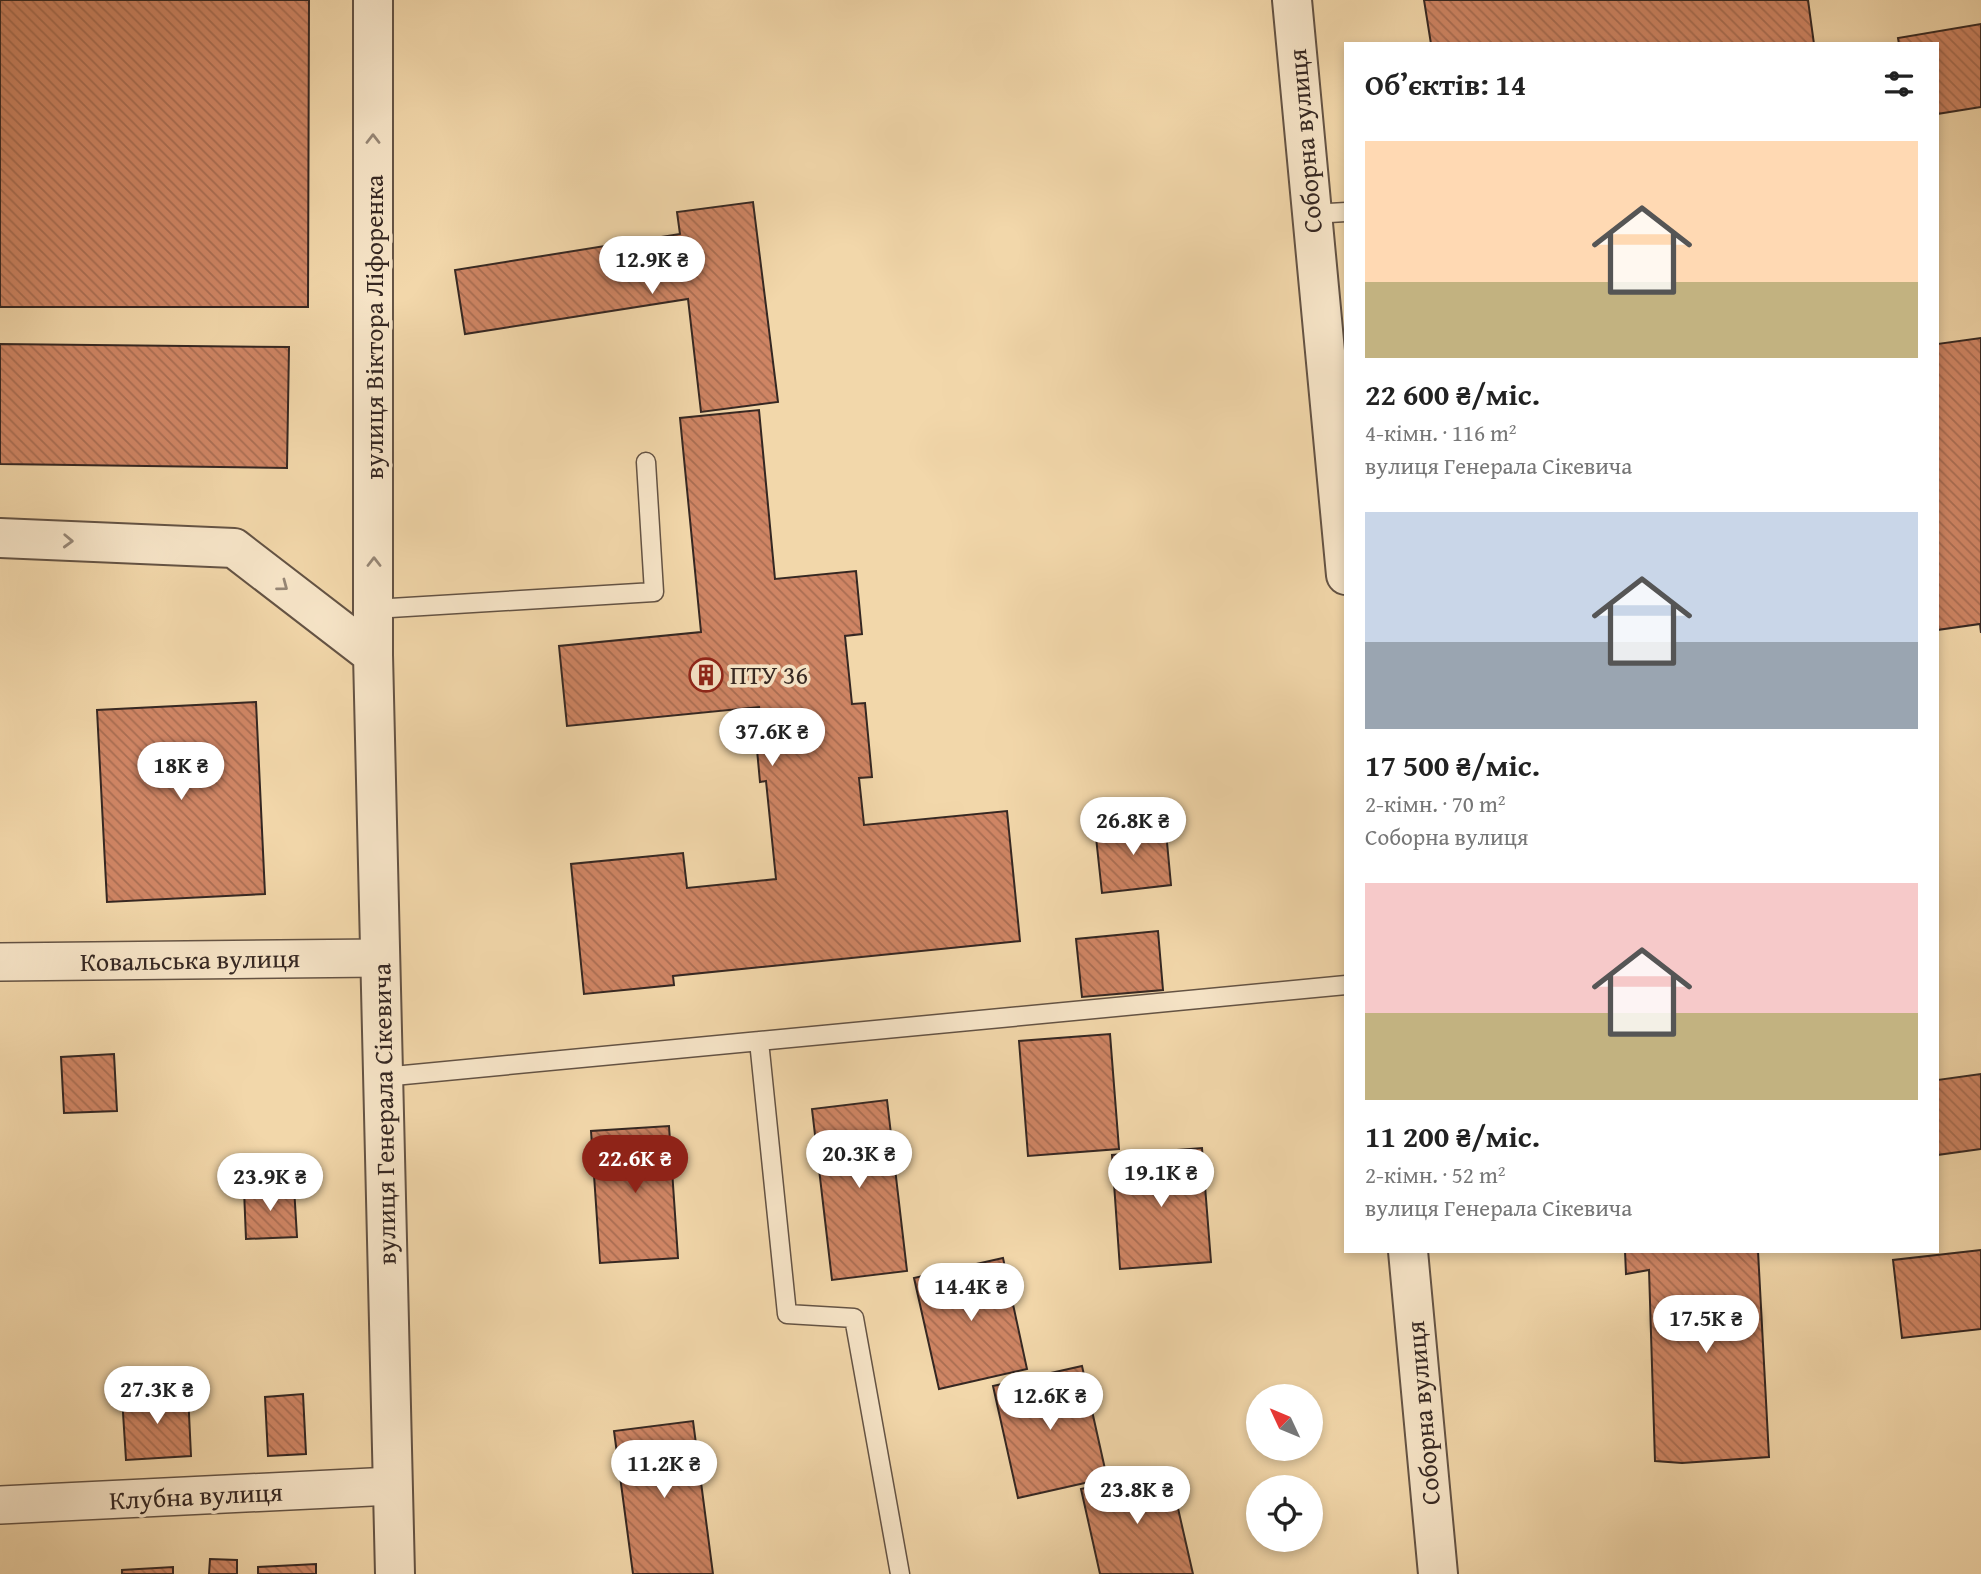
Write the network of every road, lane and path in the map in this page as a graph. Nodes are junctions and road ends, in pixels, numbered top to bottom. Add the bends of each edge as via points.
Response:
1 (373, 0) edge
2 (1292, 0) edge
3 (1329, 213) edge
4 (646, 462) dead end
5 (1344, 532) edge
6 (0, 538) edge
7 (374, 609) junction
8 (373, 655) junction
9 (380, 958) junction
10 (0, 962) edge
11 (1344, 985) edge
12 (758, 1041) junction
13 (383, 1077) junction
14 (1408, 1253) edge
15 (393, 1486) junction
16 (0, 1505) edge
17 (395, 1574) edge
18 (900, 1574) edge
19 (1438, 1574) edge

7 -> 1 street, вулиця Віктора Ліфоренка
2 - 3 street, Соборна вулиця
3 - 5 street, Соборна вулиця
4 - 7 lane via 654,592
6 -> 8 street via 234,548
7 - 8 street, вулиця Віктора Ліфоренка
8 - 9 street, вулиця Генерала Сікевича
9 - 10 street, Ковальська вулиця
9 - 13 street, вулиця Генерала Сікевича
11 - 12 lane
12 - 13 lane
12 - 18 lane via 787,1314 854,1318
13 - 15 street, вулиця Генерала Сікевича
14 - 19 street, Соборна вулиця
15 - 16 street, Клубна вулиця
15 - 17 street, вулиця Генерала Сікевича

